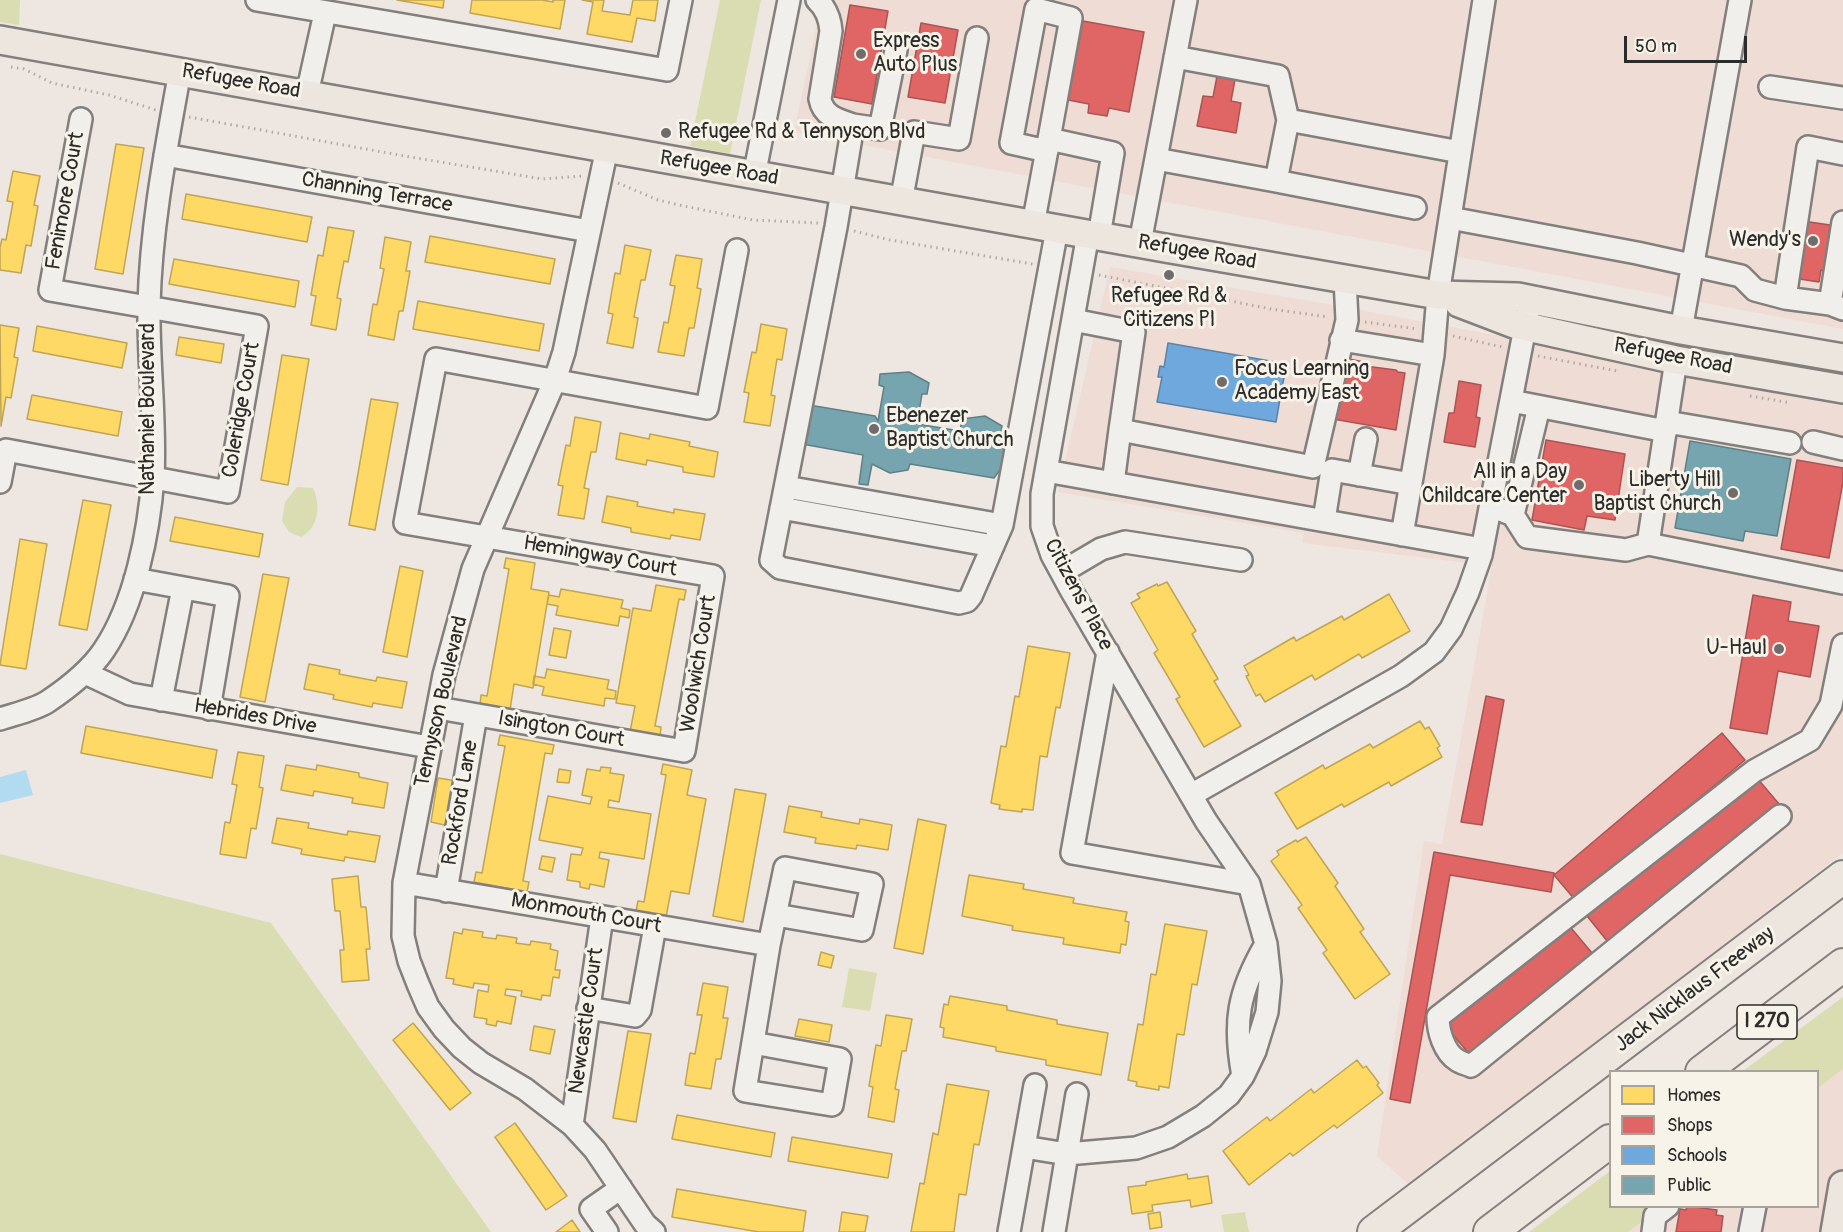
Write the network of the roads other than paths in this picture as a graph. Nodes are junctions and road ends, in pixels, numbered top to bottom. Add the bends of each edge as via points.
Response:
1 (257, 0) edge
2 (681, 0) edge
3 (789, 0) edge
4 (817, 0) edge
5 (1186, 0) edge
6 (1484, 0) edge
7 (1740, 0) edge
8 (1057, 7) edge
9 (335, 9) edge
10 (977, 38) dead end
11 (9, 50) edge
12 (896, 50) dead end
13 (1175, 57) junction
14 (180, 71) junction
15 (1770, 87) dead end
16 (307, 94) junction
17 (1843, 98) edge
18 (81, 119) dead end
19 (1288, 120) junction
20 (853, 125) junction
21 (1048, 145) junction
22 (607, 148) junction
23 (1460, 152) junction
24 (1843, 154) edge
25 (165, 155) junction
26 (1156, 159) junction
27 (754, 176) junction
28 (1276, 181) junction
29 (842, 191) junction
30 (901, 202) junction
31 (1415, 208) dead end
32 (1450, 218) junction
33 (1843, 222) edge
34 (1045, 227) junction
35 (589, 231) junction
36 (1094, 235) junction
37 (1140, 243) junction
38 (737, 250) dead end
39 (1693, 267) junction
40 (1345, 279) junction
41 (1438, 295) junction
42 (1785, 298) junction
43 (1531, 300) junction
44 (1836, 306) edge
45 (149, 307) junction
46 (1073, 320) junction
47 (1525, 327) junction
48 (1680, 330) junction
49 (1341, 340) junction
50 (1433, 355) junction
51 (1843, 358) edge
52 (1676, 360) junction
53 (555, 380) junction
54 (1843, 389) edge
55 (1511, 401) junction
56 (1539, 407) junction
57 (1667, 426) junction
58 (1120, 430) junction
59 (1365, 439) dead end
60 (1813, 442) dead end
61 (1790, 443) dead end
62 (1843, 449) edge
63 (1323, 469) junction
64 (1047, 471) junction
65 (1359, 475) junction
66 (153, 477) junction
67 (0, 482) edge
68 (1113, 483) junction
69 (1411, 484) junction
70 (786, 487) junction
71 (1491, 506) junction
72 (781, 508) junction
73 (1513, 515) junction
74 (1324, 520) junction
75 (1002, 525) junction
76 (1402, 534) junction
77 (487, 538) junction
78 (1648, 544) junction
79 (993, 546) junction
80 (1482, 549) junction
81 (1241, 560) dead end
82 (1062, 572) junction
83 (713, 576) joint
84 (135, 579) junction
85 (1843, 583) edge
86 (183, 588) junction
87 (1843, 645) edge
88 (1108, 652) junction
89 (85, 673) junction
90 (161, 700) junction
91 (438, 708) junction
92 (208, 709) junction
93 (476, 715) junction
94 (0, 719) edge
95 (429, 747) junction
96 (684, 752) joint
97 (1191, 795) junction
98 (1780, 816) dead end
99 (1843, 877) edge
100 (404, 883) junction
101 (1249, 884) junction
102 (446, 891) junction
103 (776, 915) junction
104 (602, 917) junction
105 (655, 926) junction
106 (769, 945) junction
107 (1838, 969) edge
108 (588, 1008) junction
109 (753, 1043) junction
110 (1703, 1070) edge
111 (1035, 1084) dead end
112 (1077, 1094) dead end
113 (572, 1125) junction
114 (1609, 1143) edge
115 (1024, 1147) junction
116 (1067, 1154) junction
117 (1843, 1185) edge
118 (621, 1188) junction
119 (1665, 1208) edge
120 (1755, 1208) edge
121 (607, 1232) edge
122 (654, 1232) edge
123 (1009, 1232) edge
124 (1054, 1232) edge
125 (1374, 1232) edge
126 (1490, 1232) edge
127 (1653, 1232) edge
128 (1750, 1232) edge
129 (1835, 1232) edge

1 - 9 street
2 - 9 street via 667,70
3 - 27 street
4 - 20 street via 831,23 821,104 830,116
5 - 13 street
6 - 23 street
7 - 39 street
8 - 21 street via 1071,18
8 - 21 street via 1036,9 1011,143
9 - 16 street
10 - 30 street via 959,139 914,132
11 - 14 main road, Refugee Road
12 - 20 street via 880,129
13 - 19 street via 1278,76
13 - 26 street
14 - 16 main road, Refugee Road
14 - 25 street, Nathaniel Boulevard
15 - 17 street
16 - 22 main road, Refugee Road
18 - 45 street, Fenimore Court via 50,290
19 - 23 street
19 - 28 street
20 - 29 street
21 - 34 street
21 - 36 street, Citizens Place via 1113,153
22 - 27 main road, Refugee Road
22 - 35 street, Tennyson Boulevard
23 - 32 street
24 - 42 street via 1808,147
25 - 35 street, Channing Terrace
25 - 45 street, Nathaniel Boulevard via 153,235
26 - 28 street
26 - 37 street
27 - 29 main road, Refugee Road
28 - 31 street
29 - 30 main road, Refugee Road
29 - 70 street
30 - 34 main road, Refugee Road
32 - 39 street
32 - 41 street
33 - 44 street
34 - 36 main road, Refugee Road
34 - 75 street
35 - 53 street, Tennyson Boulevard
36 - 37 main road, Refugee Road
36 - 46 street, Citizens Place
37 - 40 main road, Refugee Road
38 - 53 street via 707,408
39 - 42 street via 1741,276 1755,290
39 - 48 street
40 - 41 main road, Refugee Road
40 - 49 street via 1347,320
41 - 43 main road, Refugee Road
41 - 47 main road, Refugee Road
41 - 50 street
42 - 44 street
43 - 47 street
43 - 48 main road, Refugee Road
45 - 66 street, Nathaniel Boulevard
45 - 66 street, Coleridge Court via 257,326 228,492
46 - 58 street via 1134,332
46 - 64 street, Citizens Place
47 - 52 main road, Refugee Road
47 - 55 street
48 - 51 main road, Refugee Road
49 - 50 street
49 - 63 street
50 - 69 street
52 - 54 main road, Refugee Road
52 - 57 street
53 - 77 street, Tennyson Boulevard
53 - 77 street, Hemingway Court via 436,359 405,523
55 - 56 street
55 - 71 street
56 - 57 street
56 - 73 street
57 - 61 street
57 - 78 street
58 - 63 street
58 - 68 street
59 - 65 street
60 - 62 street
63 - 65 street
63 - 74 street
64 - 68 street
64 - 82 street, Citizens Place via 1042,526
65 - 69 street
66 - 67 street via 6,450
66 - 84 street, Nathaniel Boulevard
68 - 74 street
69 - 76 street
70 - 72 street
70 - 75 street
71 - 73 street
71 - 80 street
72 - 79 street
72 - 79 street via 771,560 780,568 959,603 971,596
73 - 78 street via 1527,537 1626,550
74 - 76 street
75 - 79 street
76 - 80 street
77 - 83 street, Hemingway Court
77 - 91 street, Tennyson Boulevard via 473,569
78 - 85 street
80 - 97 street via 1451,629 1434,652 1401,676
81 - 82 street via 1125,542 1101,549
82 - 88 street, Citizens Place
83 - 96 street, Woolwich Court
84 - 86 street
84 - 89 street, Nathaniel Boulevard via 113,634
86 - 90 street
86 - 92 street via 228,596
87 - 98 street via 1831,705 1810,740 1754,771 1438,1017 1438,1030 1448,1050 1456,1060 1471,1066
88 - 97 street, Citizens Place
88 - 101 street via 1072,854
89 - 90 street, Hebrides Drive via 130,694
89 - 94 street, Nathaniel Boulevard via 45,703
90 - 92 street, Hebrides Drive
91 - 93 street, Isington Court
91 - 95 street, Tennyson Boulevard
92 - 95 street, Hebrides Drive
93 - 96 street, Isington Court
93 - 102 street, Rockford Lane
95 - 100 street, Tennyson Boulevard
97 - 101 street, Citizens Place
99 - 125 highway, Jack Nicklaus Freeway
100 - 102 street, Monmouth Court
100 - 113 street, Tennyson Boulevard via 408,961 428,1007 462,1048
101 - 116 street, Citizens Place via 1266,944 1270,981 1267,1012 1243,1076 1229,1095 1168,1137 1136,1149
102 - 104 street, Monmouth Court
103 - 103 street via 786,868 872,884 862,930
103 - 106 street
104 - 105 street, Monmouth Court
104 - 108 street, Newcastle Court
105 - 106 street, Monmouth Court
105 - 108 street via 640,1010 635,1016
106 - 109 street
107 - 110 highway, I 270
108 - 113 street, Newcastle Court
109 - 109 street via 745,1091 831,1105 840,1059
111 - 115 street
112 - 116 street
113 - 118 street, Tennyson Boulevard
114 - 126 highway
115 - 116 street, Citizens Place
115 - 123 street
116 - 124 street
117 - 129 main road
118 - 121 street via 591,1209
118 - 122 street, Tennyson Boulevard
119 - 127 street via 1655,1216
120 - 128 street

